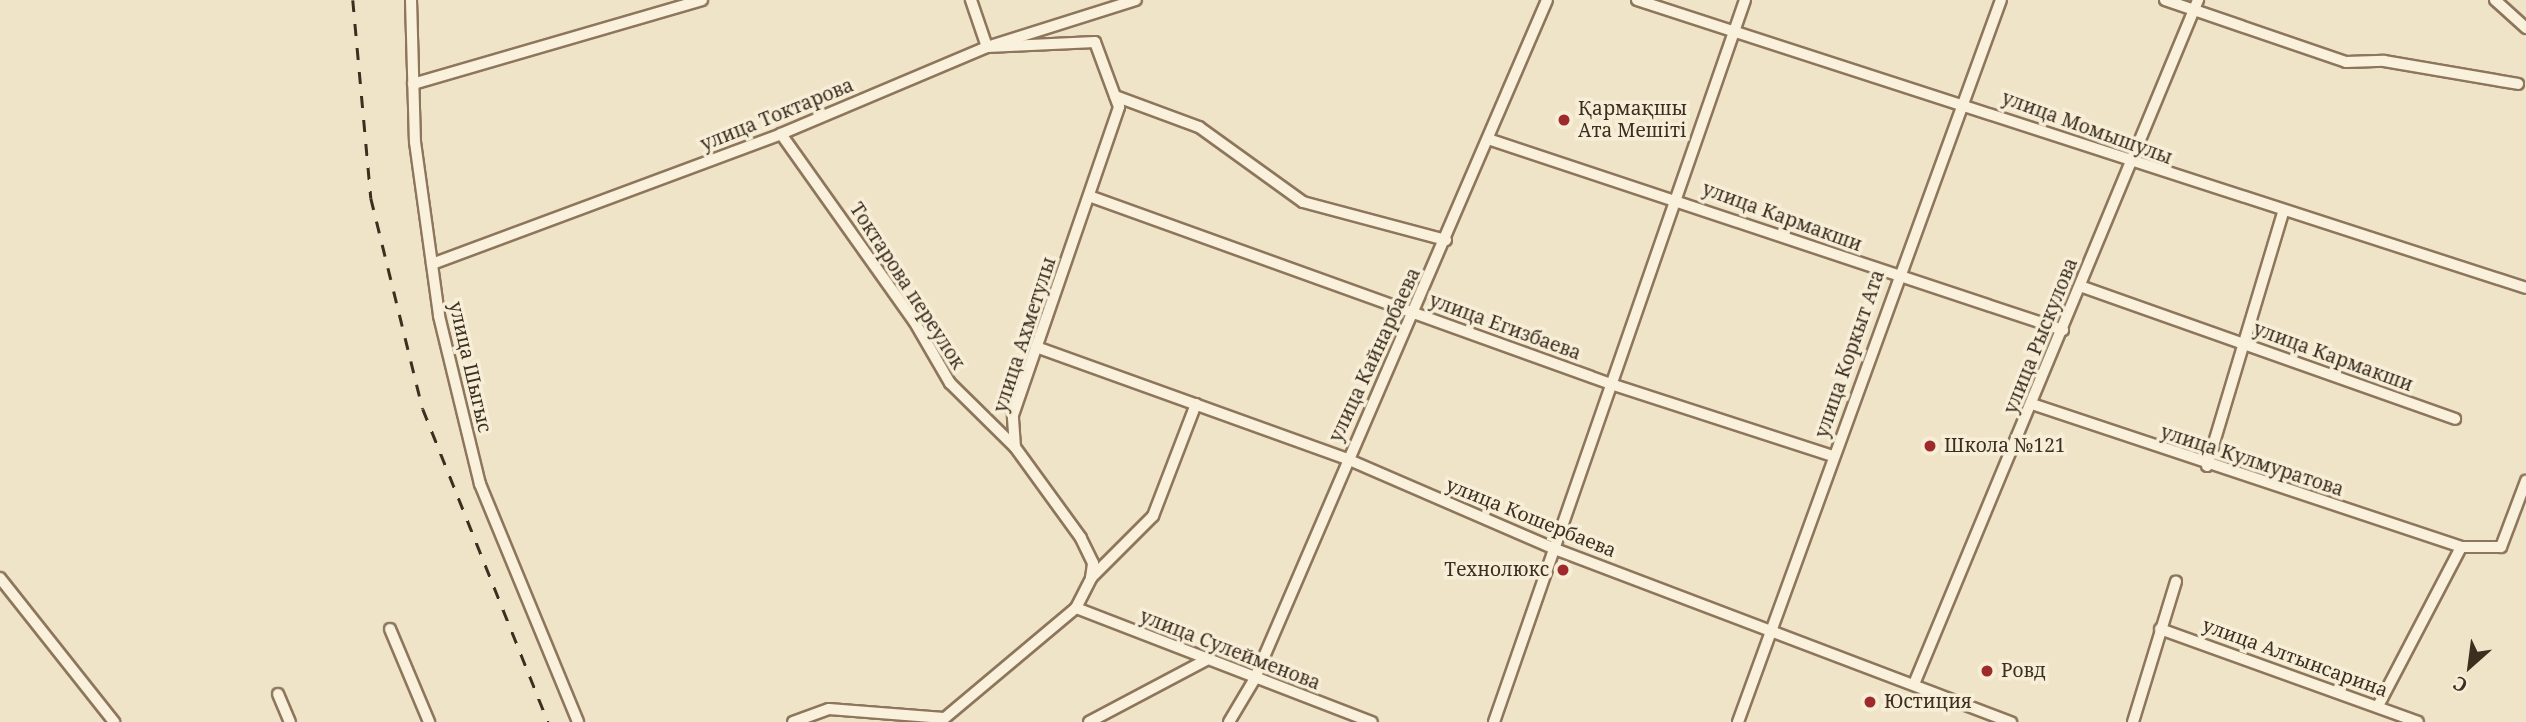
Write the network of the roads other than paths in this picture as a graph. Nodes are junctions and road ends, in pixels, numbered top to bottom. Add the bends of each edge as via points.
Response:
1 (411, 0) edge
2 (702, 0) edge
3 (971, 0) edge
4 (1136, 0) edge
5 (1547, 0) edge
6 (1637, 0) edge
7 (1745, 0) edge
8 (2001, 0) edge
9 (2165, 0) edge
10 (2495, 0) edge
11 (2196, 5) edge
12 (2526, 28) edge
13 (1733, 33) junction
14 (987, 47) junction
15 (413, 84) junction
16 (2518, 84) dead end
17 (1115, 96) junction
18 (1962, 102) junction
19 (781, 134) junction
20 (1488, 139) junction
21 (2130, 162) junction
22 (1089, 195) junction
23 (1674, 197) junction
24 (2283, 213) junction
25 (1446, 240) junction
26 (432, 264) junction
27 (1896, 276) junction
28 (2080, 286) junction
29 (2526, 288) edge
30 (1416, 313) junction
31 (2063, 330) junction
32 (2243, 344) junction
33 (1036, 347) junction
34 (1611, 384) junction
35 (1196, 404) junction
36 (2032, 404) junction
37 (2455, 419) dead end
38 (1015, 447) junction
39 (1833, 456) junction
40 (1347, 459) junction
41 (2207, 466) junction
42 (2526, 481) edge
43 (2461, 547) junction
44 (1555, 549) junction
45 (0, 578) edge
46 (1091, 578) junction
47 (2176, 581) dead end
48 (1076, 608) junction
49 (390, 629) dead end
50 (2160, 629) junction
51 (1771, 631) junction
52 (1206, 660) junction
53 (1254, 680) junction
54 (1914, 684) junction
55 (278, 694) dead end
56 (2378, 706) junction
57 (942, 720) edge
58 (114, 722) edge
59 (290, 722) edge
60 (429, 722) edge
61 (578, 722) edge
62 (793, 722) edge
63 (1089, 722) edge
64 (1229, 722) edge
65 (1372, 722) edge
66 (1494, 722) edge
67 (1738, 722) edge
68 (2011, 722) edge
69 (2133, 722) edge
70 (2418, 722) edge

1 - 15 street, улица Шыгыс
2 - 15 street
3 - 14 street
4 - 14 street, улица Токтарова
5 - 20 street, улица Кайнарбаева
6 - 13 street, улица Момышулы
7 - 13 street
8 - 18 street, улица Коркыт Ата
9 - 11 street
10 - 12 street
11 - 16 street via 2346,62 2384,61
11 - 21 street, улица Рыскулова
13 - 18 street, улица Момышулы
13 - 23 street
14 - 17 street, улица Ахметулы via 1095,42
14 - 19 street, улица Токтарова
15 - 26 street, улица Шыгыс
17 - 22 street, улица Ахметулы via 1119,107
17 - 25 street via 1199,127 1303,202
18 - 21 street, улица Момышулы
18 - 27 street, улица Коркыт Ата
19 - 26 street, улица Токтарова
19 - 38 street, Токтарова переулок via 914,321 950,383
20 - 23 street, улица Кармакши
20 - 25 street, улица Кайнарбаева
21 - 24 street, улица Момышулы
21 - 28 street, улица Рыскулова
22 - 30 street, улица Егизбаева
22 - 33 street, улица Ахметулы
23 - 27 street, улица Кармакши
23 - 34 street
24 - 29 street, улица Момышулы
24 - 32 street
25 - 30 street, улица Кайнарбаева
26 - 61 street, улица Шыгыс via 480,484
27 - 31 street, улица Кармакши
27 - 39 street, улица Коркыт Ата
28 - 31 street, улица Рыскулова
28 - 32 street, улица Кармакши
30 - 34 street, улица Егизбаева
30 - 40 street, улица Кайнарбаева
31 - 36 street, улица Рыскулова
32 - 37 street, улица Кармакши
32 - 41 street
33 - 35 street, улица Кошербаева
33 - 38 street, улица Ахметулы via 1013,415
34 - 39 street, улица Егизбаева
34 - 44 street
35 - 40 street, улица Кошербаева
35 - 46 street via 1153,516
36 - 41 street, улица Кулмуратова
36 - 54 street, улица Рыскулова
38 - 46 street via 1082,538 1093,563
39 - 51 street, улица Коркыт Ата
40 - 44 street, улица Кошербаева
40 - 53 street, улица Кайнарбаева
41 - 43 street, улица Кулмуратова
42 - 43 street, улица Кулмуратова via 2501,547
43 - 56 street
44 - 51 street, улица Кошербаева
44 - 66 street
45 - 58 street
46 - 48 street
47 - 50 street
48 - 52 street, улица Сулейменова
48 - 57 street
49 - 60 street
50 - 56 street, улица Алтынсарина
50 - 69 street
51 - 54 street, улица Кошербаева
51 - 67 street, улица Коркыт Ата
52 - 53 street, улица Сулейменова
52 - 63 street
53 - 64 street, улица Кайнарбаева
53 - 65 street, улица Сулейменова
54 - 68 street, улица Кошербаева
55 - 59 street
56 - 70 street, улица Алтынсарина
57 - 62 street via 829,709

